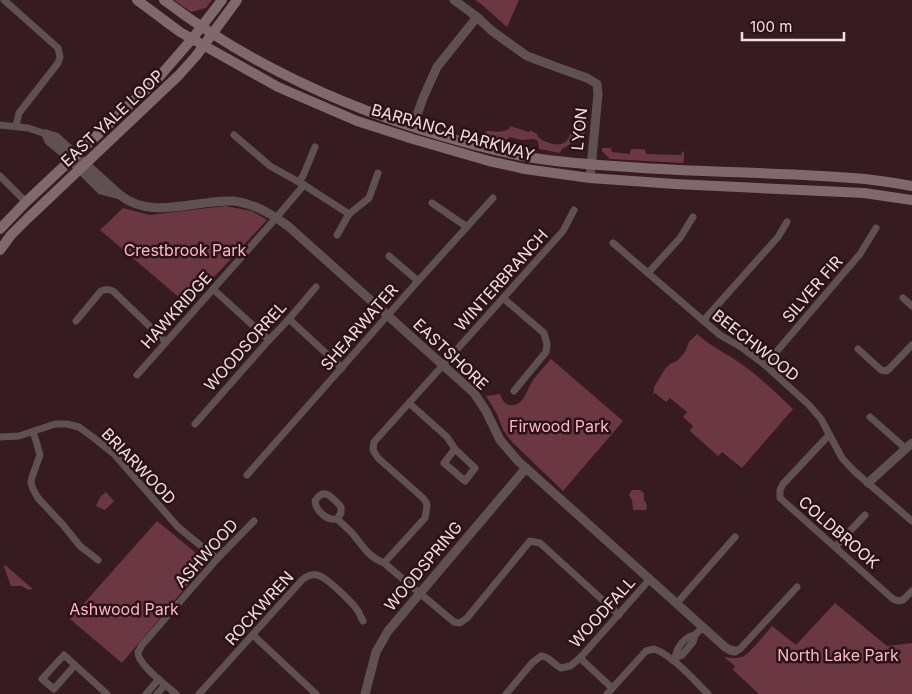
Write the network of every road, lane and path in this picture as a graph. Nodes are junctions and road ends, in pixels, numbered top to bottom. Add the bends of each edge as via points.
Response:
1 (4, 0) edge
2 (137, 0) edge
3 (164, 0) edge
4 (222, 0) edge
5 (237, 0) edge
6 (454, 0) edge
7 (477, 17) junction
8 (202, 27) junction
9 (213, 34) junction
10 (192, 39) junction
11 (204, 46) junction
12 (0, 125) edge
13 (16, 126) junction
14 (413, 127) junction
15 (46, 134) joint
16 (234, 135) dead end
17 (315, 147) dead end
18 (74, 158) junction
19 (591, 165) junction
20 (82, 166) junction
21 (378, 173) dead end
22 (0, 176) edge
23 (826, 177) junction
24 (590, 178) junction
25 (301, 183) junction
26 (912, 186) edge
27 (825, 191) junction
28 (493, 198) dead end
29 (912, 200) edge
30 (26, 202) junction
31 (432, 203) dead end
32 (574, 210) dead end
33 (349, 214) junction
34 (693, 217) dead end
35 (276, 218) junction
36 (787, 222) dead end
37 (467, 226) junction
38 (876, 228) dead end
39 (0, 229) edge
40 (337, 235) dead end
41 (612, 243) dead end
42 (0, 250) edge
43 (389, 256) dead end
44 (648, 273) junction
45 (418, 281) junction
46 (316, 287) dead end
47 (213, 289) junction
48 (503, 298) junction
49 (903, 298) dead end
50 (912, 306) edge
51 (387, 316) junction
52 (289, 319) junction
53 (76, 321) dead end
54 (703, 321) junction
55 (269, 340) junction
56 (166, 342) junction
57 (858, 349) dead end
58 (910, 350) edge
59 (443, 365) junction
60 (765, 365) junction
61 (342, 368) junction
62 (137, 375) dead end
63 (514, 391) dead end
64 (409, 403) junction
65 (870, 417) dead end
66 (195, 424) dead end
67 (33, 432) junction
68 (829, 435) junction
69 (0, 437) edge
70 (908, 446) edge
71 (455, 449) junction
72 (526, 468) junction
73 (247, 475) dead end
74 (868, 483) junction
75 (865, 515) dead end
76 (337, 519) dead end
77 (254, 521) dead end
78 (912, 521) edge
79 (735, 537) dead end
80 (836, 546) junction
81 (217, 559) junction
82 (98, 560) dead end
83 (384, 563) junction
84 (650, 580) junction
85 (797, 587) dead end
86 (912, 591) edge
87 (420, 594) junction
88 (677, 603) junction
89 (619, 615) junction
90 (363, 621) dead end
91 (703, 627) junction
92 (253, 635) junction
93 (735, 651) joint
94 (580, 658) junction
95 (674, 659) junction
96 (75, 665) junction
97 (159, 679) junction
98 (165, 685) junction
99 (612, 688) junction
100 (107, 694) edge
101 (146, 694) edge
102 (157, 694) edge
103 (176, 694) edge
104 (199, 694) edge
105 (316, 694) edge
106 (365, 694) edge
107 (506, 694) edge
108 (606, 694) edge
109 (708, 694) edge

1 - 13 street via 58,48 60,57 19,113
2 - 10 main road, BARRANCA PARKWAY
3 - 8 main road, BARRANCA PARKWAY
4 - 8 main road, EAST YALE LOOP
5 - 9 main road, EAST YALE LOOP
6 - 7 street
7 - 14 street via 437,67
7 - 19 street, LYON via 527,56 597,84
8 - 9 main road, BARRANCA PARKWAY
8 - 10 main road, EAST YALE LOOP
9 - 11 main road, EAST YALE LOOP
9 - 14 main road, BARRANCA PARKWAY via 316,90
10 - 11 main road, BARRANCA PARKWAY
10 - 18 main road, EAST YALE LOOP via 159,76
11 - 20 main road, EAST YALE LOOP via 179,76
11 - 24 main road, BARRANCA PARKWAY via 278,87 357,121 490,161
12 - 13 street, EASTSHORE
13 - 15 street, EASTSHORE
14 - 19 main road, BARRANCA PARKWAY via 481,147
15 - 18 street, EASTSHORE via 56,137
16 - 25 street via 270,166
17 - 25 street, HAWKRIDGE
18 - 20 street, EASTSHORE
18 - 30 main road, EAST YALE LOOP
19 - 23 main road, BARRANCA PARKWAY
19 - 24 street, LYON
20 - 35 street, EASTSHORE via 124,198 139,204 180,207 234,201 265,210
20 - 42 main road, EAST YALE LOOP via 27,218
21 - 33 street via 369,198
22 - 30 street
23 - 26 main road, BARRANCA PARKWAY
23 - 27 main road
24 - 27 main road, BARRANCA PARKWAY
25 - 33 street
25 - 35 street, HAWKRIDGE
27 - 29 main road, BARRANCA PARKWAY
28 - 37 street, SHEARWATER
30 - 39 main road, EAST YALE LOOP
31 - 37 street
32 - 48 street, WINTERBRANCH via 563,231
33 - 40 street
34 - 44 street via 680,238
35 - 47 street, HAWKRIDGE
35 - 51 street, EASTSHORE
36 - 54 street via 778,237
37 - 45 street, SHEARWATER
38 - 60 street, SILVER FIR via 860,254
41 - 44 street, BEECHWOOD
43 - 45 street
44 - 54 street, BEECHWOOD
45 - 51 street, SHEARWATER
46 - 52 street, WOODSORREL
47 - 55 street
47 - 56 street, HAWKRIDGE
48 - 59 street, WINTERBRANCH
48 - 63 street via 544,333 547,344 546,352
49 - 50 street
51 - 59 street, EASTSHORE
51 - 61 street, SHEARWATER
52 - 55 street, WOODSORREL
52 - 61 street
53 - 56 street via 106,289 113,291
54 - 60 street, BEECHWOOD
55 - 66 street, WOODSORREL
56 - 62 street, HAWKRIDGE
57 - 58 street via 886,371
59 - 64 street, WINTERBRANCH
59 - 72 street, EASTSHORE via 474,393 500,440
60 - 68 street, BEECHWOOD via 809,405
61 - 73 street, SHEARWATER
64 - 71 street via 447,437
64 - 83 street, WINTERBRANCH via 374,442 373,450 424,498 427,511 425,518
65 - 70 street
67 - 69 street, BRIARWOOD
67 - 81 street, BRIARWOOD via 54,424 66,424 87,432 114,454 178,527
67 - 82 street via 40,455 32,477 33,489 80,546
68 - 74 street, BEECHWOOD via 842,458
68 - 80 street, COLDBROOK via 783,484 779,494 785,503
70 - 74 street
71 - 71 street via 444,463 465,481 475,468
72 - 84 street, EASTSHORE
72 - 87 street, WOODSPRING
74 - 78 street, BEECHWOOD
75 - 80 street
76 - 83 street via 364,550
77 - 81 street, ASHWOOD
79 - 88 street
80 - 86 street, COLDBROOK via 893,599 903,600
81 - 97 street, ASHWOOD via 138,652 143,665
83 - 87 street
84 - 88 street, EASTSHORE
84 - 89 street, WOODFALL
85 - 93 street
87 - 89 street via 450,620 460,622 467,618 530,541 540,543
87 - 106 street, WOODSPRING via 382,640
88 - 91 street, EASTSHORE
89 - 94 street, WOODFALL
90 - 92 street, ROCKWREN via 357,609 340,592 322,576 312,575 302,580
91 - 93 street, EASTSHORE via 725,647
91 - 95 street via 695,635 688,636 676,650
92 - 104 street, ROCKWREN
92 - 105 street
94 - 99 street
94 - 107 street, WOODFALL via 561,668 545,656 538,657
95 - 99 street via 650,649
95 - 109 street
96 - 96 street via 54,689 42,679 64,655
96 - 100 street
97 - 98 street, ASHWOOD
97 - 101 street
98 - 102 street
98 - 103 street, ASHWOOD
99 - 108 street

